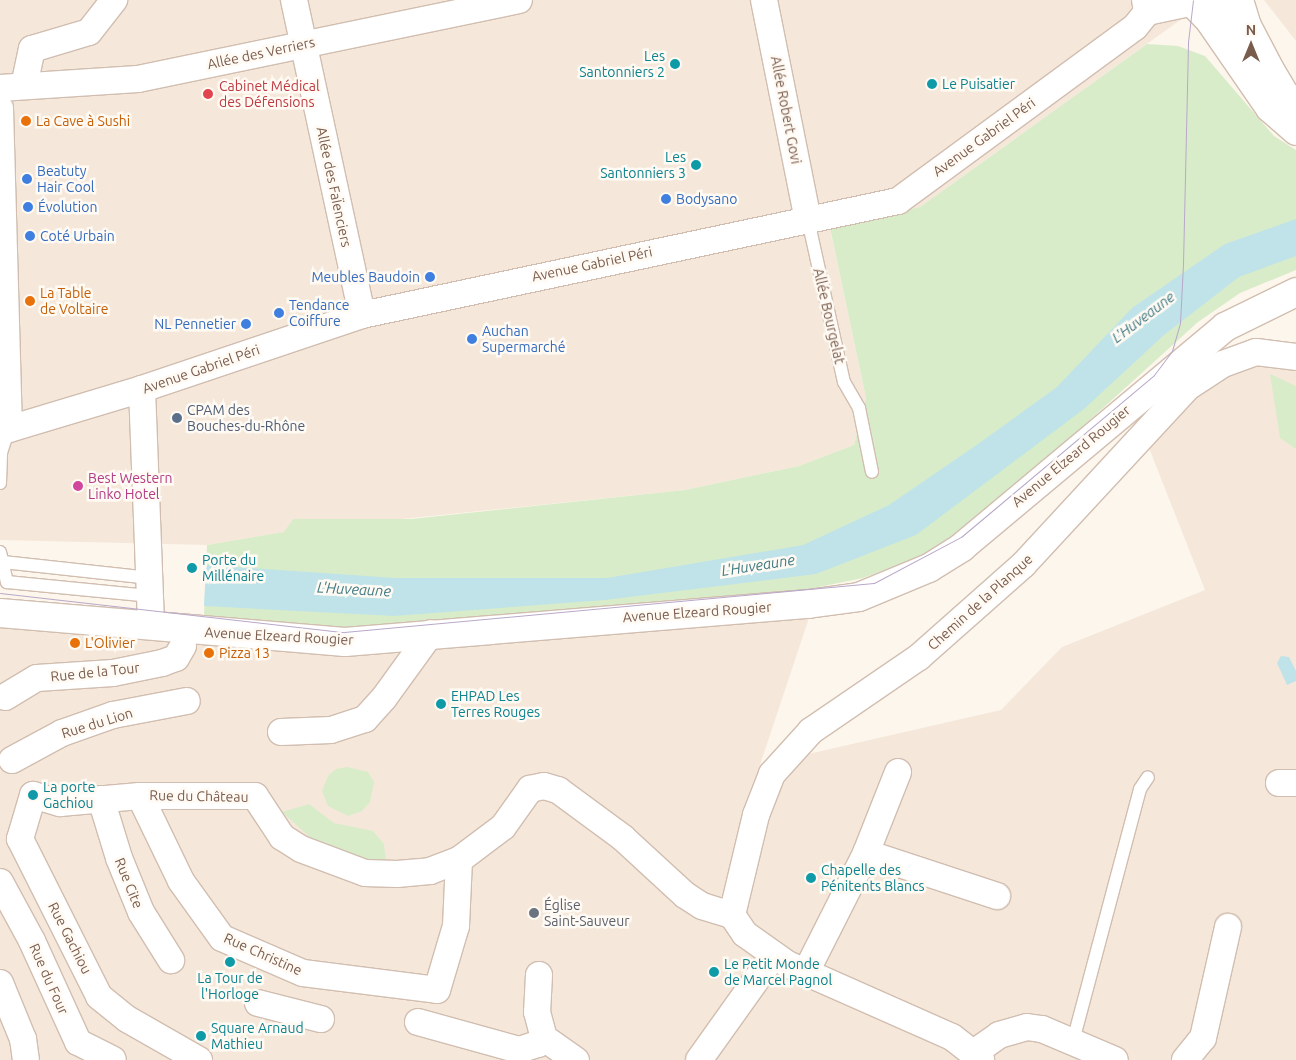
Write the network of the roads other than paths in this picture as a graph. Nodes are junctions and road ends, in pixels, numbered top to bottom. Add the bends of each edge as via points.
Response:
1 (114, 0) edge
2 (294, 0) edge
3 (519, 0) edge
4 (764, 0) edge
5 (1240, 4) edge
6 (1196, 6) edge
7 (1142, 13) edge
8 (303, 44) junction
9 (1270, 70) junction
10 (12, 87) edge
11 (1296, 104) edge
12 (0, 108) edge
13 (1296, 131) edge
14 (808, 220) junction
15 (1296, 292) edge
16 (362, 315) junction
17 (1296, 357) edge
18 (142, 389) junction
19 (9, 429) junction
20 (872, 472) dead end
21 (0, 483) edge
22 (2, 557) edge
23 (151, 587) junction
24 (1, 614) edge
25 (151, 626) junction
26 (431, 633) junction
27 (183, 646) dead end
28 (2, 695) edge
29 (187, 701) dead end
30 (281, 732) dead end
31 (12, 760) dead end
32 (898, 772) dead end
33 (1148, 777) dead end
34 (33, 795) joint
35 (140, 796) junction
36 (101, 799) junction
37 (866, 853) junction
38 (459, 860) junction
39 (0, 882) edge
40 (997, 896) dead end
41 (732, 915) junction
42 (1228, 927) dead end
43 (774, 955) junction
44 (171, 960) dead end
45 (806, 972) junction
46 (539, 974) dead end
47 (0, 983) edge
48 (258, 1003) dead end
49 (321, 1019) dead end
50 (418, 1022) dead end
51 (544, 1038) junction
52 (1073, 1041) junction
53 (978, 1056) edge
54 (26, 1060) edge
55 (113, 1060) edge
56 (198, 1060) edge
57 (576, 1060) edge
58 (699, 1060) edge
59 (1115, 1060) edge
60 (1185, 1060) edge

1 - 10 street via 89,32 32,49
2 - 8 street, Allée des FaÏenciers
3 - 8 street, Allée des Verriers
4 - 14 street, Allée Robert Govi
5 - 9 street via 1247,26
6 - 7 street
6 - 9 street via 1214,8 1238,30
6 - 13 street via 1270,108
7 - 14 street, Avenue Gabriel Péri via 898,201
8 - 10 street, Allée des Verriers via 138,79
8 - 16 street, Allée des FaÏenciers
9 - 11 street via 1285,95
12 - 19 street
14 - 16 street, Avenue Gabriel Péri
14 - 20 lane, Allée Bourgelat via 844,382 859,408
15 - 26 street, Avenue Elzeard Rougier via 1226,327 962,547 893,585 859,597 808,604
16 - 18 street, Avenue Gabriel Péri
17 - 41 street, Chemin de la Planque via 1256,352 1224,364 1188,386 1023,565 919,657 811,730 772,774 756,815
18 - 19 street, Avenue Gabriel Péri
18 - 23 street
19 - 21 lane via 2,453
22 - 23 lane
22 - 23 lane via 7,582
23 - 25 street
24 - 25 street, Avenue Elzeard Rougier via 126,621
25 - 26 street, Avenue Elzeard Rougier via 345,642
26 - 30 street via 365,719 331,730
27 - 28 street, Rue de la Tour via 176,658 162,664 114,673 37,678
29 - 31 street, Rue du Lion via 105,718 62,732
32 - 37 street
33 - 52 lane via 1140,789
34 - 36 street, Rue du Château via 60,803
34 - 56 street, Rue Gachiou via 20,839 99,996 127,1019
35 - 36 street, Rue du Château
35 - 38 street, Rue du Château via 255,796 282,837 301,849 365,873 430,871
35 - 38 street, Rue Christine via 181,881 222,938 303,973 437,990 456,926
36 - 44 street, Rue Cite via 119,858 141,912
37 - 40 street
37 - 45 street
38 - 41 street, Rue du Château via 504,827 530,789 544,786 558,790 623,838 702,906
39 - 55 street, Rue du Four via 32,941 78,1042
41 - 43 street via 745,934
42 - 60 street via 1203,1038
43 - 45 street
43 - 58 street
45 - 53 street via 952,1037
46 - 51 street via 537,1012
47 - 54 street via 23,1039
48 - 49 street
50 - 51 street via 519,1050 538,1044
51 - 57 street
52 - 53 street via 1027,1027 998,1035
52 - 59 street via 1090,1052

